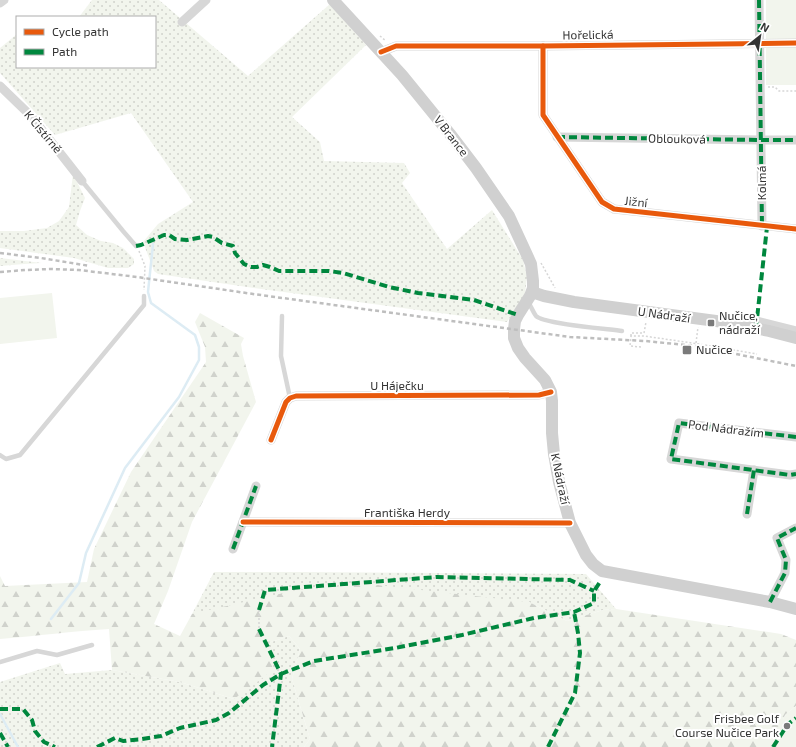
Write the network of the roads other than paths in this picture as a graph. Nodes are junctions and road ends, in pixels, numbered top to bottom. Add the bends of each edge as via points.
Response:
1 (4, 0) edge
2 (206, 0) edge
3 (333, 0) edge
4 (759, 0) edge
5 (0, 3) edge
6 (182, 22) dead end
7 (759, 43) junction
8 (796, 43) edge
9 (543, 46) junction
10 (382, 52) junction
11 (0, 86) edge
12 (557, 137) junction
13 (762, 140) junction
14 (796, 140) edge
15 (82, 181) joint
16 (762, 226) junction
17 (796, 229) edge
18 (136, 246) road end
19 (144, 296) road end
20 (530, 296) junction
21 (574, 302) junction
22 (282, 316) dead end
23 (705, 320) junction
24 (731, 323) junction
25 (622, 331) dead end
26 (796, 331) edge
27 (796, 338) edge
28 (551, 392) junction
29 (290, 398) junction
30 (796, 437) edge
31 (271, 440) dead end
32 (0, 455) edge
33 (754, 470) junction
34 (796, 474) edge
35 (256, 486) dead end
36 (747, 514) dead end
37 (243, 522) junction
38 (570, 523) junction
39 (796, 528) edge
40 (233, 549) dead end
41 (770, 602) junction
42 (796, 609) edge
43 (92, 645) dead end
44 (0, 662) edge

1 - 5 street
2 - 6 street
3 - 10 main road, V Brance
4 - 7 street, Kolmá
7 - 8 street, Hořelická
7 - 9 street, Hořelická
7 - 13 street, Kolmá
9 - 10 street, Hořelická via 396,46
9 - 12 street, Jižní via 542,115
10 - 20 main road, V Brance via 450,134 509,216 531,264 533,281
11 - 15 street, K Čistírně via 31,116
12 - 13 street, Oblouková
12 - 16 street, Jižní via 602,202 614,209
13 - 14 street, Oblouková
13 - 16 street, Kolmá
15 - 18 lane
16 - 17 street, Jižní
19 - 32 lane via 144,305 20,455 6,459
20 - 21 main road, U Nádraží
20 - 25 lane via 539,318
20 - 28 main road, K Nádraží via 515,321 514,338 518,348 545,380
21 - 23 main road, U Nádraží
21 - 23 street via 577,297 698,313
22 - 29 lane via 281,356
23 - 24 main road, U Nádraží
24 - 26 street via 739,318
24 - 27 main road, U Nádraží
28 - 29 street, U Háječku via 539,395
28 - 38 main road, K Nádraží via 554,454
29 - 31 street
30 - 33 street, Pod Nádražím via 679,423 671,459
33 - 34 street, Pod Nádražím
33 - 36 street
35 - 37 street
37 - 38 street, Františka Herdy
37 - 40 street
38 - 41 main road, K Nádraží via 586,555 602,571
39 - 41 street via 777,538 786,560 785,573
41 - 42 main road, K Nádraží
43 - 44 lane via 57,655 37,651

